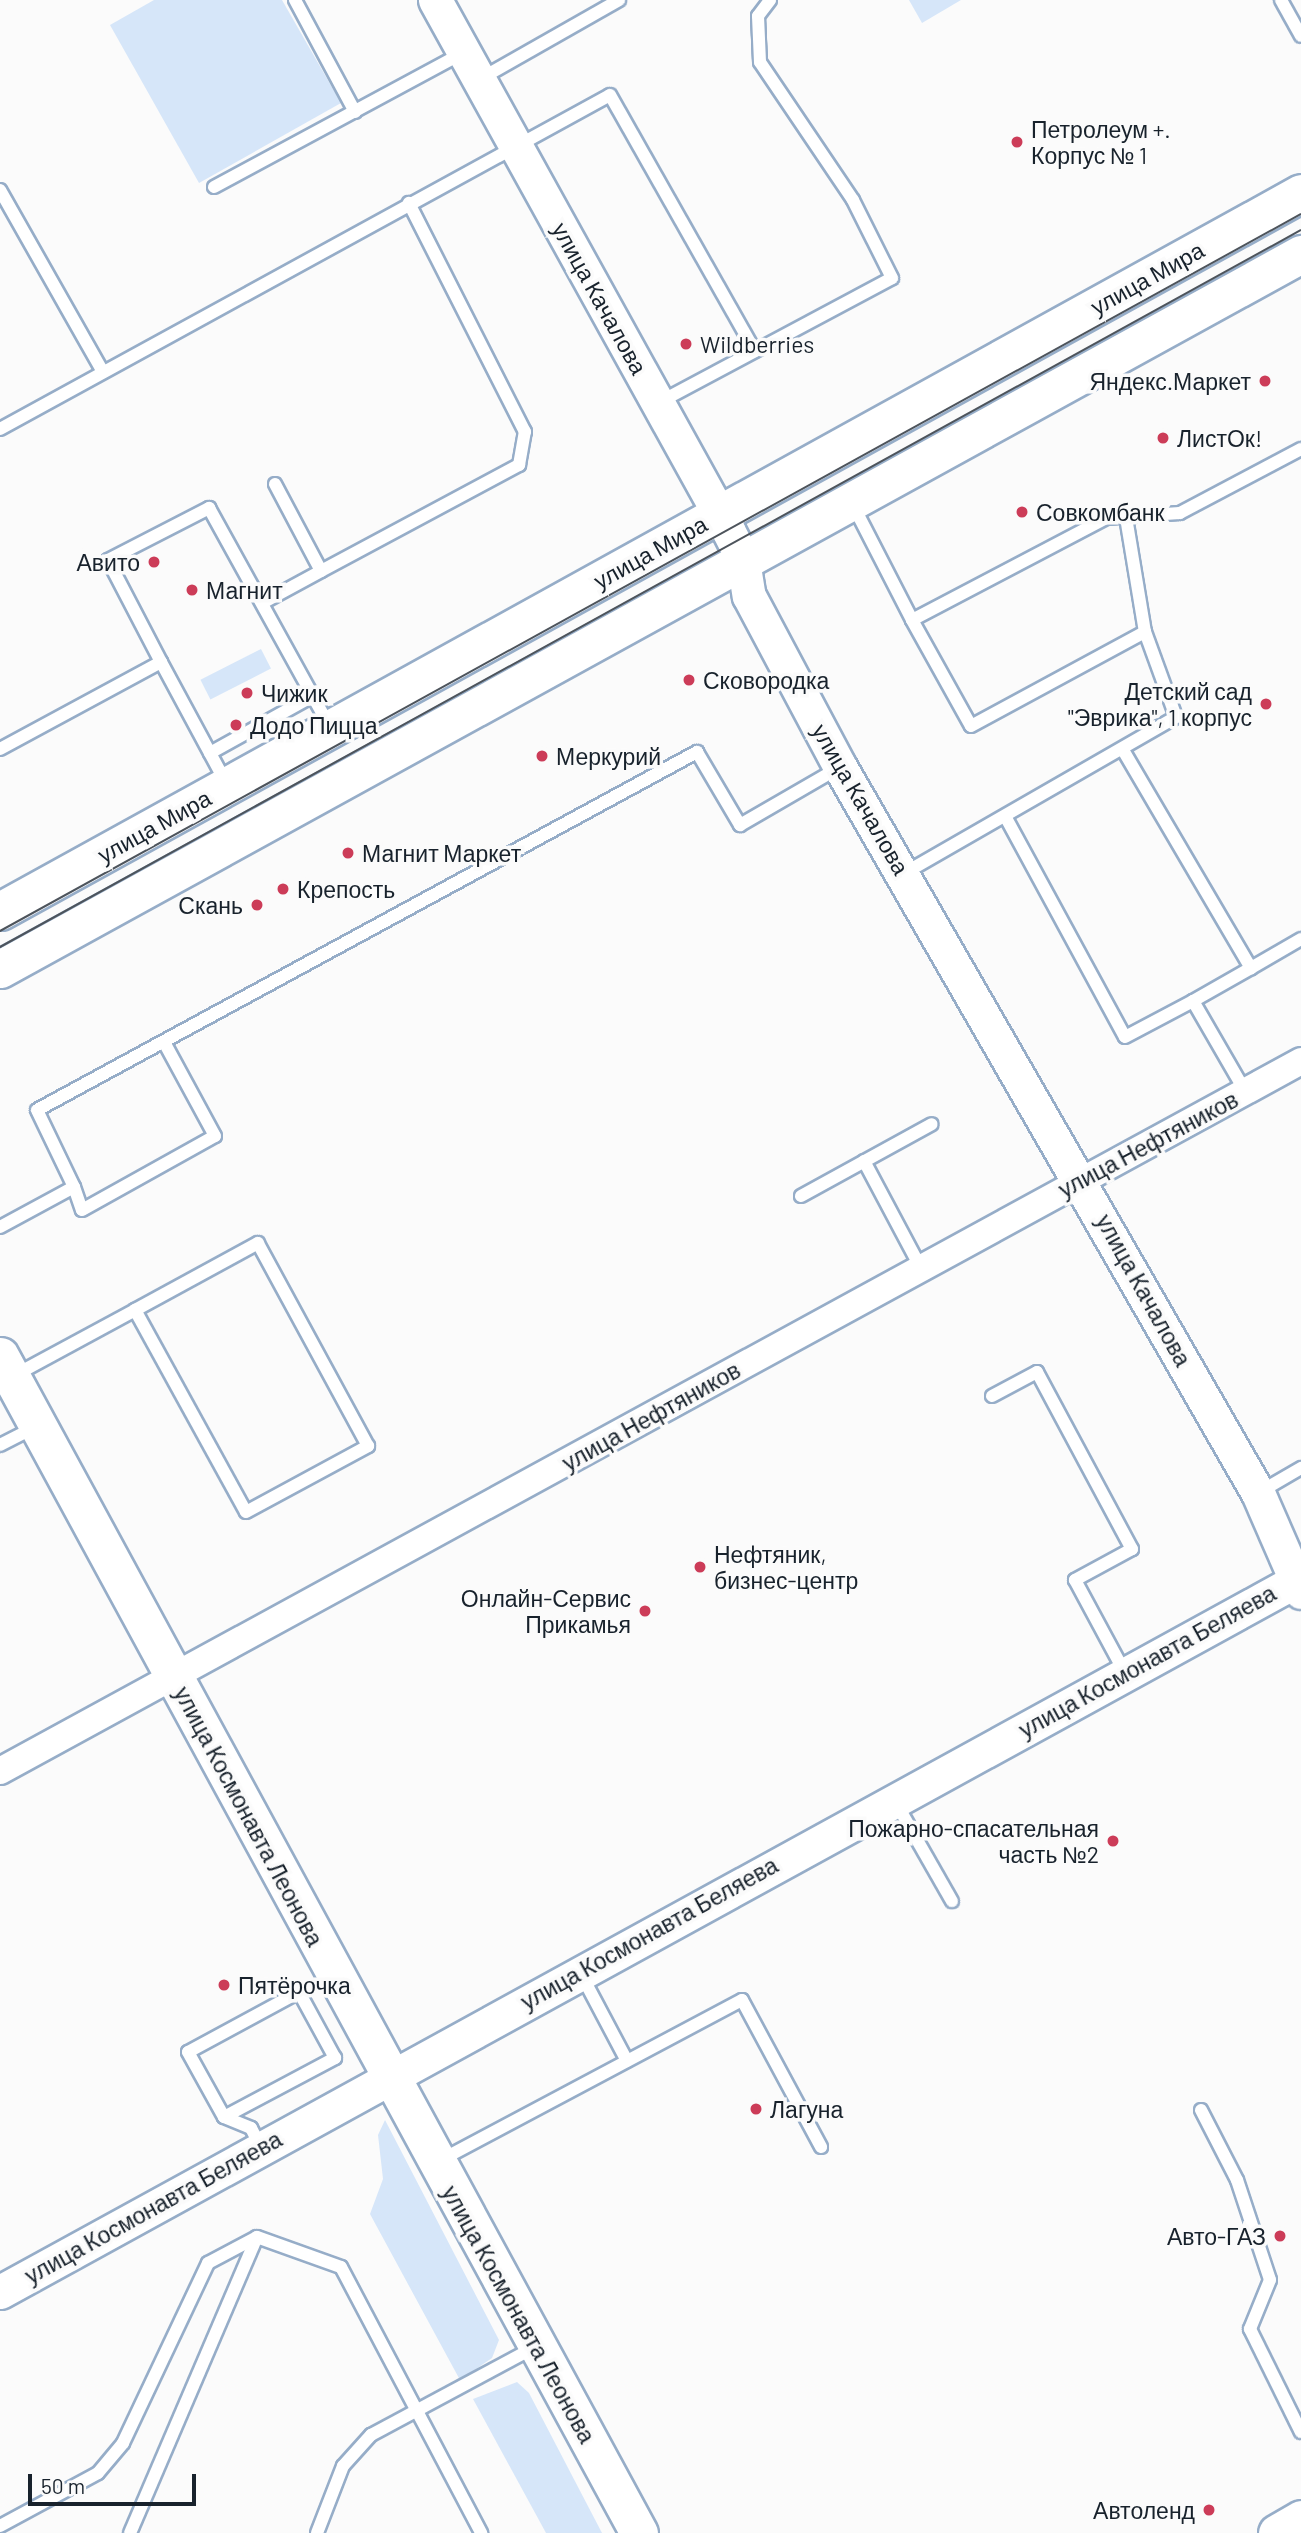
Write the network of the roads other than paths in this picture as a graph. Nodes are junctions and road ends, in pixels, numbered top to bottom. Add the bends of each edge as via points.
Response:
1 (295, 0) edge
2 (435, 0) edge
3 (619, 0) edge
4 (770, 0) edge
5 (1281, 0) edge
6 (1301, 36) edge
7 (471, 66) junction
8 (355, 111) junction
9 (515, 145) junction
10 (214, 187) dead end
11 (0, 190) edge
12 (1301, 193) edge
13 (409, 204) junction
14 (1301, 254) edge
15 (755, 351) junction
16 (103, 372) junction
17 (658, 404) junction
18 (0, 429) edge
19 (1301, 449) edge
20 (275, 484) dead end
21 (853, 504) junction
22 (719, 514) junction
23 (1126, 517) junction
24 (743, 560) junction
25 (321, 571) junction
26 (264, 603) junction
27 (912, 620) junction
28 (1145, 632) junction
29 (161, 662) junction
30 (313, 696) junction
31 (331, 729) junction
32 (0, 749) edge
33 (1123, 750) junction
34 (210, 753) junction
35 (840, 767) junction
36 (228, 786) junction
37 (1005, 816) junction
38 (903, 874) junction
39 (0, 911) edge
40 (1301, 939) edge
41 (1251, 968) junction
42 (0, 970) edge
43 (1193, 1002) junction
44 (164, 1042) junction
45 (1298, 1068) edge
46 (1245, 1091) junction
47 (932, 1124) dead end
48 (864, 1161) junction
49 (1082, 1179) junction
50 (74, 1187) junction
51 (801, 1196) dead end
52 (0, 1227) edge
53 (921, 1268) junction
54 (135, 1310) junction
55 (6, 1366) edge
56 (992, 1396) dead end
57 (38, 1426) junction
58 (0, 1445) edge
59 (1301, 1468) edge
60 (1258, 1493) junction
61 (1299, 1584) edge
62 (1125, 1673) junction
63 (174, 1678) junction
64 (0, 1771) edge
65 (894, 1800) junction
66 (952, 1901) dead end
67 (580, 1971) junction
68 (627, 2061) junction
69 (389, 2075) junction
70 (1201, 2110) dead end
71 (224, 2117) junction
72 (261, 2146) junction
73 (821, 2147) dead end
74 (436, 2162) junction
75 (257, 2237) junction
76 (0, 2292) edge
77 (537, 2346) junction
78 (418, 2414) junction
79 (1301, 2432) edge
80 (1301, 2519) edge
81 (0, 2526) edge
82 (130, 2533) edge
83 (317, 2533) edge
84 (481, 2533) edge
85 (639, 2533) edge
86 (1277, 2533) edge

1 - 8 lane
2 - 7 street, улица Качалова
3 - 7 lane
4 - 15 lane via 758,16 760,62 853,200 892,278
5 - 6 lane
7 - 8 lane
7 - 9 street, улица Качалова
8 - 10 lane
9 - 13 lane
9 - 15 lane via 610,95
9 - 17 street, улица Качалова
11 - 16 lane
12 - 22 main road, улица Мира
13 - 16 lane
13 - 25 lane via 525,432 519,466
14 - 21 main road
15 - 17 lane
16 - 18 lane
17 - 22 street, улица Качалова
19 - 23 lane via 1180,513
20 - 25 lane
21 - 24 main road
21 - 27 lane
22 - 24 street, улица Качалова
22 - 31 main road, улица Мира
23 - 27 lane via 1105,518
23 - 28 lane
24 - 35 street, улица Качалова via 749,596
24 - 42 main road
25 - 26 lane
26 - 29 lane via 208,508 111,556 110,567
26 - 30 lane
27 - 28 lane via 971,726
28 - 33 lane via 1176,717
29 - 32 lane
29 - 34 lane
30 - 31 lane
30 - 34 lane
31 - 36 main road, улица Мира
33 - 37 lane
33 - 41 lane
34 - 36 lane
35 - 38 street, улица Качалова
35 - 44 lane via 740,825 697,752
36 - 39 main road, улица Мира
37 - 38 lane
37 - 43 lane via 1125,1037
38 - 49 street, улица Качалова
40 - 41 lane
41 - 43 lane
43 - 46 lane
44 - 50 lane via 37,1110
44 - 50 lane via 215,1136 82,1210
45 - 46 street, улица Нефтяников
46 - 49 street, улица Нефтяников
47 - 48 lane
48 - 51 lane
48 - 53 lane
49 - 53 street, улица Нефтяников
49 - 60 street, улица Качалова
50 - 52 lane
53 - 63 street, улица Нефтяников
54 - 54 lane via 246,1512 368,1446 258,1243
54 - 55 lane
55 - 57 main road, улица Космонавта Леонова
56 - 62 lane via 1037,1372 1132,1549 1075,1580
57 - 58 lane
57 - 63 main road, улица Космонавта Леонова
59 - 60 lane
60 - 61 street, улица Качалова
61 - 62 street, улица Космонавта Беляева
62 - 65 street, улица Космонавта Беляева
63 - 64 street, улица Нефтяников
63 - 69 main road, улица Космонавта Леонова
65 - 66 lane
65 - 67 street, улица Космонавта Беляева
67 - 68 lane
67 - 69 street, улица Космонавта Беляева
68 - 73 lane via 742,2000
68 - 74 lane
69 - 72 street, улица Космонавта Беляева
69 - 74 main road, улица Космонавта Леонова
70 - 79 lane via 1237,2180 1270,2280 1250,2329
71 - 71 lane via 335,2058 299,1992 188,2052
71 - 72 lane via 251,2127
72 - 76 street, улица Космонавта Беляева
74 - 77 main road, улица Космонавта Леонова
75 - 78 lane via 341,2267
75 - 81 lane via 208,2263 122,2443 98,2473
75 - 82 lane
77 - 78 lane
77 - 85 main road, улица Космонавта Леонова
78 - 83 lane via 371,2435 343,2466
78 - 84 lane
80 - 86 main road

